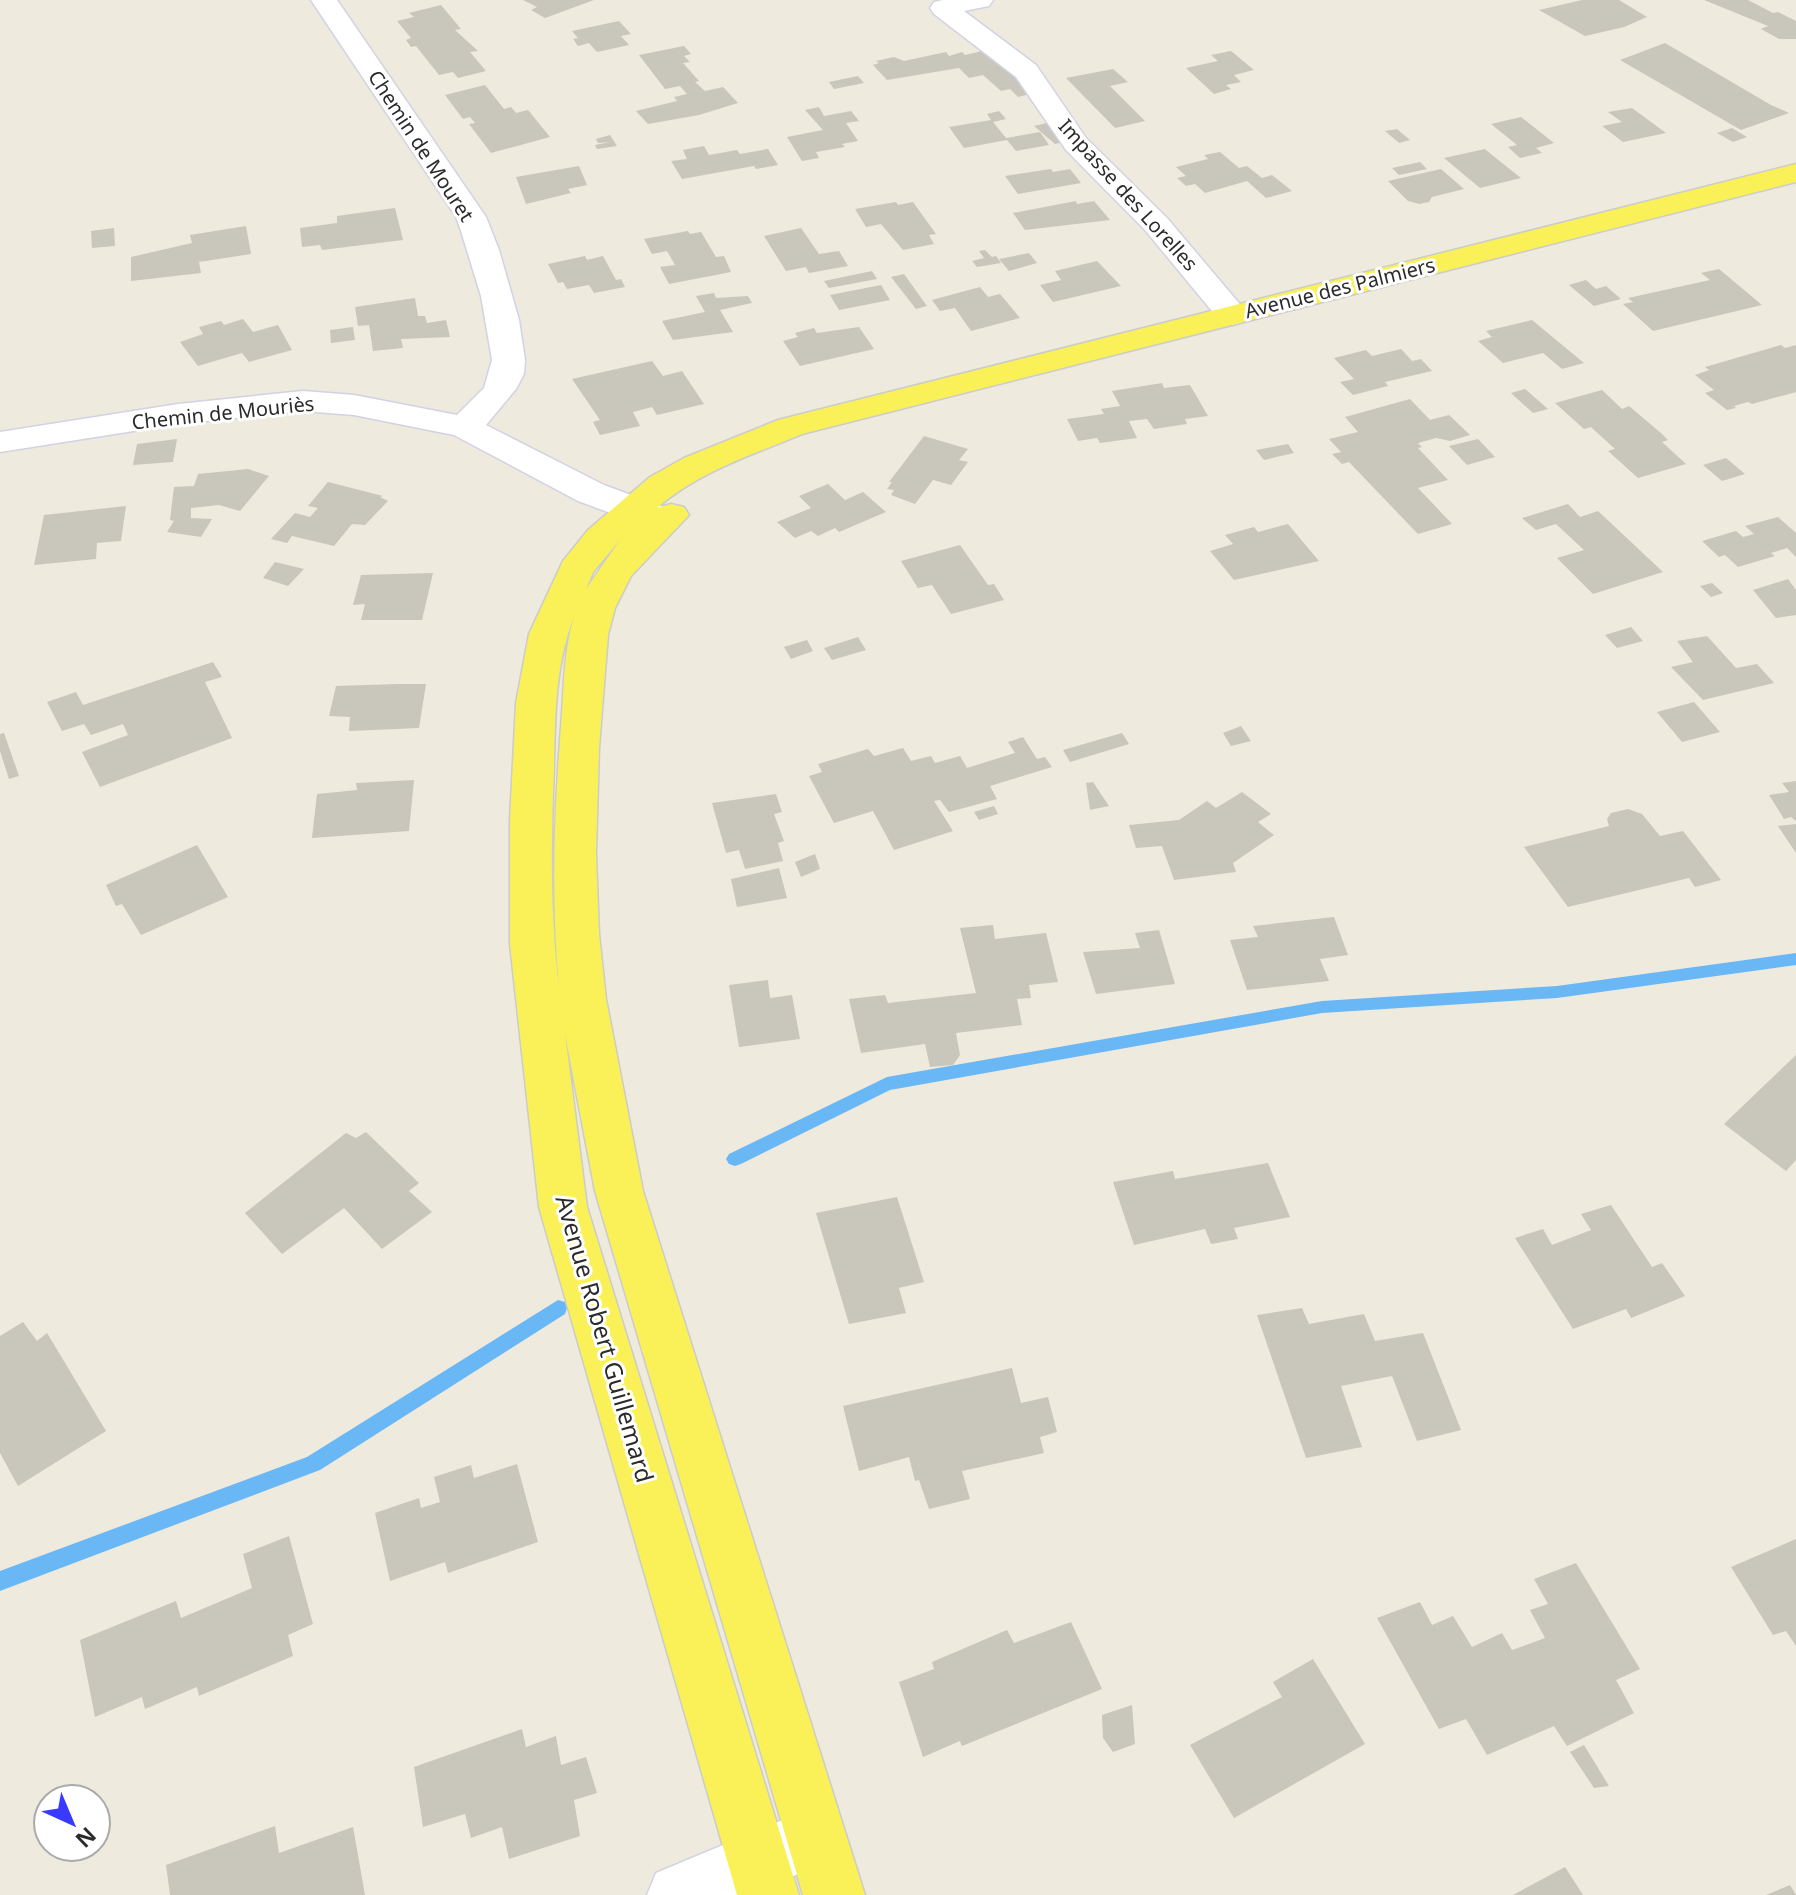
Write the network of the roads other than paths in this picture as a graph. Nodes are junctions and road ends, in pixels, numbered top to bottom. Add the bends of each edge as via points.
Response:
1 (324, 0) edge
2 (980, 0) edge
3 (1796, 173) edge
4 (1232, 315) junction
5 (464, 427) junction
6 (0, 442) edge
7 (648, 515) junction
8 (816, 1836) junction
9 (764, 1877) edge
10 (678, 1895) edge
11 (834, 1895) edge

1 - 5 street, Chemin de Mouret via 471,217 481,242 511,351 507,375
2 - 4 street, Impasse des Lorelles via 943,8 1026,71 1076,144 1156,224
3 - 4 main road, Avenue des Palmiers
4 - 7 main road, Avenue des Palmiers via 885,404 756,459
5 - 6 street, Chemin de Mouriès via 368,407 303,401
5 - 7 street, Chemin de Mouriès via 591,493
7 - 8 main road via 595,609 585,667 575,816 577,935 585,1008 619,1191
7 - 9 main road, Avenue Robert Guillemard via 601,538 576,569 548,634 536,703 532,944 563,1207
8 - 9 street
8 - 11 main road
9 - 10 street

